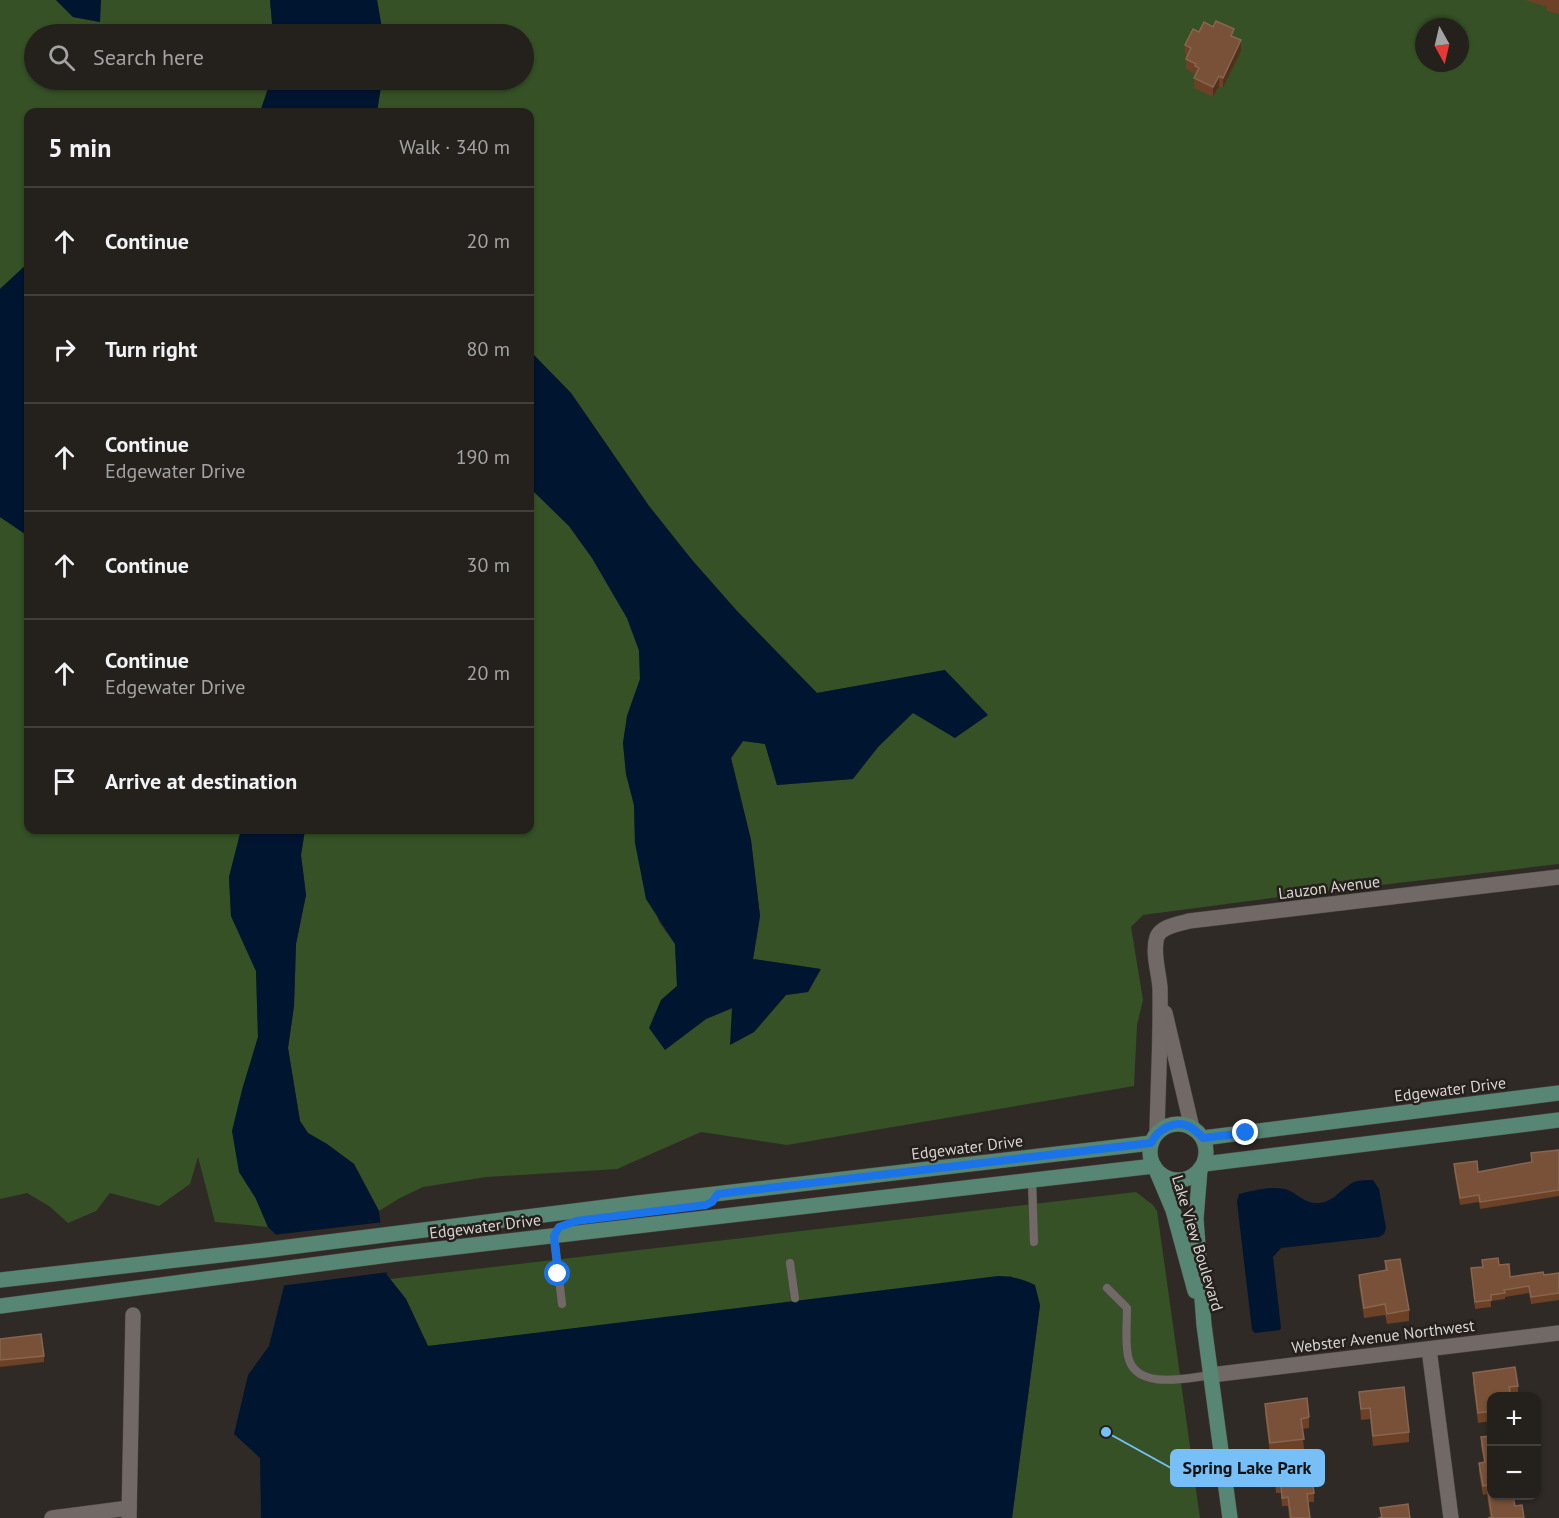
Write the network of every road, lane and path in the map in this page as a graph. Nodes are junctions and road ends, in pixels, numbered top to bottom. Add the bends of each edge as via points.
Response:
1 (1559, 877) edge
2 (1160, 987) junction
3 (1559, 1093) edge
4 (1559, 1120) edge
5 (1197, 1133) junction
6 (1154, 1138) junction
7 (1202, 1167) junction
8 (1155, 1169) junction
9 (1032, 1180) junction
10 (718, 1194) junction
11 (554, 1236) junction
12 (1034, 1242) dead end
13 (790, 1263) dead end
14 (0, 1280) edge
15 (1107, 1288) dead end
16 (795, 1298) dead end
17 (562, 1304) dead end
18 (0, 1306) edge
19 (134, 1314) dead end
20 (1204, 1325) junction
21 (1559, 1333) edge
22 (1429, 1349) junction
23 (1211, 1375) junction
24 (129, 1513) edge
25 (52, 1518) edge
26 (1230, 1518) edge
27 (1451, 1518) edge

1 - 2 street, Lauzon Avenue via 1169,926 1158,935 1156,946
2 - 5 street, Lauzon Avenue
2 - 6 street, Lauzon Avenue
3 - 5 street, Edgewater Drive
4 - 7 street
5 - 6 street via 1176,1125 1168,1126
5 - 7 street via 1206,1155
6 - 8 street via 1151,1159
6 - 10 street, Edgewater Drive
7 - 8 street via 1188,1179 1180,1180 1172,1180
7 - 20 street, Lake View Boulevard via 1196,1219
8 - 9 street, Edgewater Drive
8 - 20 street, Lake View Boulevard via 1173,1210
9 - 11 street, Edgewater Drive
9 - 12 lane
10 - 11 street via 706,1205 576,1221 559,1227
10 - 14 street, Edgewater Drive
11 - 17 lane
11 - 18 street, Edgewater Drive
13 - 16 lane
15 - 23 lane via 1127,1308 1128,1357 1135,1369 1150,1379 1167,1381
19 - 24 street
20 - 23 street, Lake View Boulevard
21 - 22 street, Webster Avenue Northwest
22 - 23 street, Webster Avenue Northwest
22 - 27 street
23 - 26 street, Lake View Boulevard
24 - 25 street

